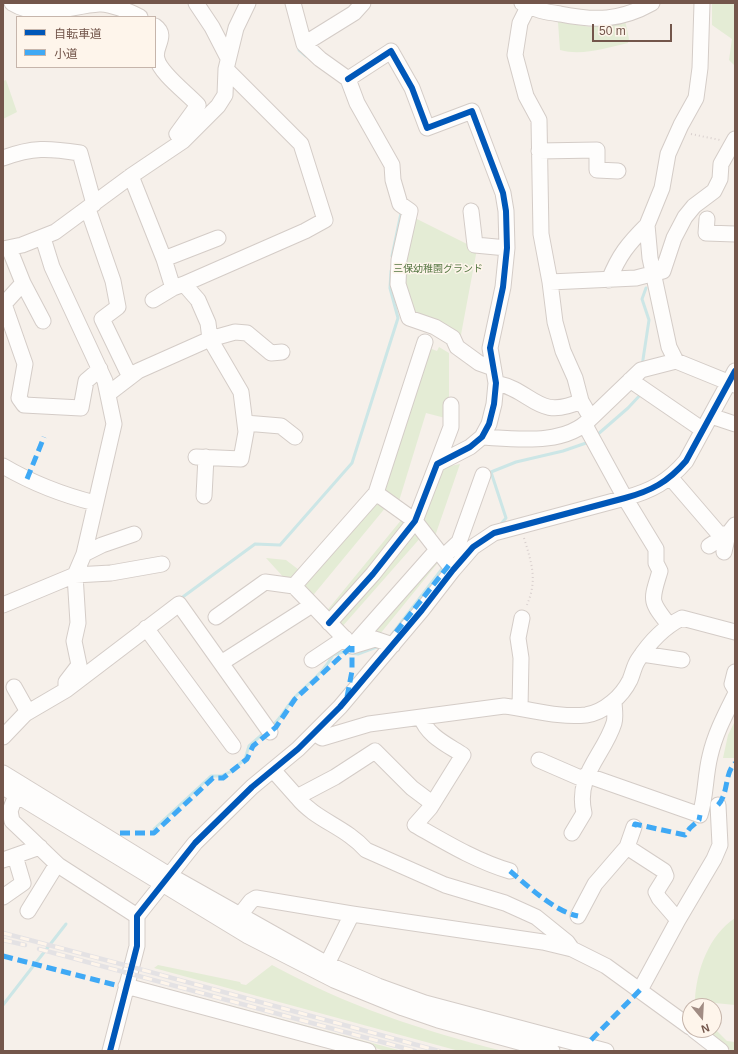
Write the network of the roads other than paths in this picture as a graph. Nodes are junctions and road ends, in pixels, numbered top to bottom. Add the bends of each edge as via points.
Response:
1 (12, 3) edge
2 (196, 3) edge
3 (248, 3) edge
4 (293, 3) edge
5 (363, 3) edge
6 (652, 3) edge
7 (702, 3) edge
8 (525, 5) edge
9 (138, 16) edge
10 (156, 27) edge
11 (304, 44) junction
12 (156, 59) edge
13 (156, 59) edge
14 (227, 64) junction
15 (348, 79) junction
16 (182, 141) junction
17 (734, 141) edge
18 (539, 151) junction
19 (3, 158) edge
20 (618, 171) dead end
21 (131, 176) junction
22 (91, 206) junction
23 (471, 211) dead end
24 (647, 225) junction
25 (704, 228) dead end
26 (735, 234) edge
27 (43, 238) junction
28 (218, 238) dead end
29 (6, 248) edge
30 (507, 248) junction
31 (164, 259) junction
32 (654, 274) junction
33 (609, 280) junction
34 (550, 282) junction
35 (23, 283) junction
36 (179, 286) junction
37 (153, 300) dead end
38 (43, 321) dead end
39 (210, 339) junction
40 (425, 342) dead end
41 (282, 352) dead end
42 (676, 361) junction
43 (100, 369) junction
44 (495, 375) junction
45 (130, 377) junction
46 (630, 380) junction
47 (733, 380) edge
48 (108, 394) junction
49 (582, 401) junction
50 (451, 405) dead end
51 (711, 416) junction
52 (245, 422) junction
53 (588, 422) junction
54 (735, 424) edge
55 (703, 430) junction
56 (295, 437) dead end
57 (482, 437) junction
58 (437, 464) junction
59 (3, 466) edge
60 (483, 475) dead end
61 (670, 476) junction
62 (376, 493) junction
63 (204, 496) dead end
64 (625, 498) junction
65 (95, 504) junction
66 (415, 521) junction
67 (732, 530) edge
68 (134, 534) dead end
69 (709, 546) dead end
70 (724, 552) dead end
71 (440, 553) junction
72 (84, 554) junction
73 (162, 564) dead end
74 (453, 570) junction
75 (75, 575) junction
76 (294, 586) junction
77 (3, 605) edge
78 (312, 605) junction
79 (216, 617) dead end
80 (522, 618) road end
81 (329, 624) junction
82 (669, 625) junction
83 (146, 628) junction
84 (734, 629) edge
85 (348, 642) junction
86 (394, 645) junction
87 (642, 654) junction
88 (312, 660) dead end
89 (682, 660) dead end
90 (221, 663) junction
91 (735, 672) edge
92 (14, 687) dead end
93 (735, 689) edge
94 (66, 690) junction
95 (735, 695) edge
96 (614, 701) junction
97 (520, 708) junction
98 (28, 712) junction
99 (421, 717) junction
100 (270, 732) dead end
101 (314, 733) junction
102 (3, 737) edge
103 (233, 746) dead end
104 (539, 760) dead end
105 (272, 770) junction
106 (3, 774) edge
107 (585, 778) junction
108 (3, 787) edge
109 (16, 795) junction
110 (297, 797) junction
111 (432, 803) junction
112 (718, 805) dead end
113 (8, 817) edge
114 (634, 827) dead end
115 (572, 833) dead end
116 (627, 846) junction
117 (40, 847) junction
118 (9, 858) edge
119 (57, 864) junction
120 (510, 871) dead end
121 (165, 879) junction
122 (3, 897) edge
123 (28, 911) dead end
124 (352, 914) junction
125 (240, 915) junction
126 (137, 916) junction
127 (578, 916) dead end
128 (678, 920) junction
129 (572, 949) junction
130 (324, 969) junction
131 (126, 986) junction
132 (640, 990) junction
133 (682, 1021) edge
134 (704, 1038) edge
135 (110, 1051) edge
136 (368, 1051) edge
137 (552, 1051) edge
138 (606, 1051) edge
139 (721, 1051) edge

1 - 9 street via 20,8 36,11 56,11 101,3
2 - 14 street via 212,27
3 - 14 street via 236,28
4 - 11 street
5 - 11 street via 354,13
6 - 8 street via 637,11 613,18 590,20
7 - 24 street via 700,68 696,98 668,154 662,188
8 - 18 street via 514,55 526,96 539,120
10 - 12 street via 162,35
11 - 15 street
13 - 16 street via 162,72 198,105 177,134
14 - 16 street via 225,95 218,106
14 - 36 street via 301,144 325,220
15 - 30 street via 391,51 412,88 427,128 472,111 503,193
15 - 44 street via 357,103 392,165 393,180 400,204 410,211 399,260 398,284 409,318 435,327 453,338 458,347
16 - 21 street
17 - 32 street via 721,164 720,179 714,191 694,206 685,217 662,271
18 - 20 street via 597,150 597,170
18 - 34 street via 540,234
19 - 22 street via 25,150 51,148 80,153
21 - 22 street
21 - 31 street
22 - 27 street
22 - 45 street via 118,307 102,319
23 - 30 street via 475,245
24 - 32 street
24 - 33 street via 627,245 616,262
25 - 26 street
27 - 29 street
27 - 43 street via 52,267
28 - 31 street
29 - 35 street
30 - 44 street via 503,287 490,348
31 - 36 street
32 - 33 street
32 - 42 street via 669,347
33 - 34 street
34 - 49 street via 563,351
35 - 38 street
35 - 43 street via 4,304 25,364 19,398 24,405 81,408 86,381
36 - 37 street
36 - 39 street via 198,300 208,323
39 - 41 street via 235,332 247,333 271,353
39 - 45 street via 138,370
39 - 52 street via 241,392
40 - 62 street
42 - 46 street via 641,370
42 - 47 street
43 - 48 street
44 - 49 street via 533,402 551,408 566,408
44 - 57 street via 494,404 489,424
45 - 48 street
46 - 53 street
46 - 55 street
47 - 51 street
48 - 65 street via 114,424
49 - 53 street
50 - 58 street via 451,427
51 - 54 street
51 - 55 street
52 - 56 street via 281,426
52 - 63 street via 246,432 241,459 201,457
53 - 57 street via 565,434 550,437
53 - 64 street
55 - 61 street via 686,461
57 - 58 street via 470,447
58 - 66 street
59 - 65 street via 21,477 62,494
60 - 71 street via 459,542
61 - 64 street via 655,488
61 - 67 street via 719,534
62 - 66 street
62 - 76 street
64 - 74 street via 494,533 473,547
64 - 82 street via 656,549 656,563 660,571 652,597 656,609
65 - 72 street
66 - 71 street
66 - 81 street
67 - 69 street
67 - 70 street
68 - 72 street
71 - 74 street
71 - 85 street
72 - 75 street
73 - 75 street via 111,573
74 - 86 street
75 - 77 street
75 - 94 street via 78,623 74,641 79,665 66,682
76 - 78 street
76 - 79 street via 265,582
78 - 81 street
78 - 90 street
80 - 97 street via 518,638 521,658
81 - 85 street
82 - 84 street via 682,618
82 - 87 street
83 - 90 street via 179,604
83 - 94 street
83 - 103 street
85 - 86 street via 375,639
85 - 88 street
86 - 101 street
87 - 89 street
87 - 96 street via 624,691
90 - 100 street
91 - 93 street via 732,684
92 - 98 street
94 - 98 street
95 - 107 street via 716,733 706,772 704,801 700,815
96 - 97 street via 587,715 532,712
96 - 107 street via 615,722
97 - 99 street via 504,706
98 - 102 street
99 - 101 street via 368,724 322,738
99 - 111 street via 431,734 463,755
101 - 105 street
104 - 107 street
105 - 110 street
105 - 121 street via 211,826
106 - 121 street
107 - 115 street via 582,806 584,813
108 - 109 street
109 - 113 street
109 - 121 street
110 - 111 street via 335,777 375,751 412,788
110 - 129 street via 304,806 346,832 366,850 445,885 505,903 536,917
111 - 120 street via 415,825 463,851
112 - 128 street via 720,845
113 - 117 street
114 - 116 street
116 - 127 street via 596,884
116 - 128 street via 664,871 666,876 656,892
117 - 118 street
117 - 119 street
118 - 122 street via 23,883
119 - 123 street
119 - 126 street
121 - 125 street
121 - 126 street
121 - 130 street via 248,936
124 - 125 street via 256,898
124 - 129 street via 543,942
124 - 130 street
125 - 130 street
126 - 131 street via 137,946
128 - 132 street
129 - 132 street via 606,966
130 - 137 street via 363,993 438,1020
130 - 138 street via 431,1005
131 - 135 street
131 - 136 street
132 - 133 street
134 - 139 street

